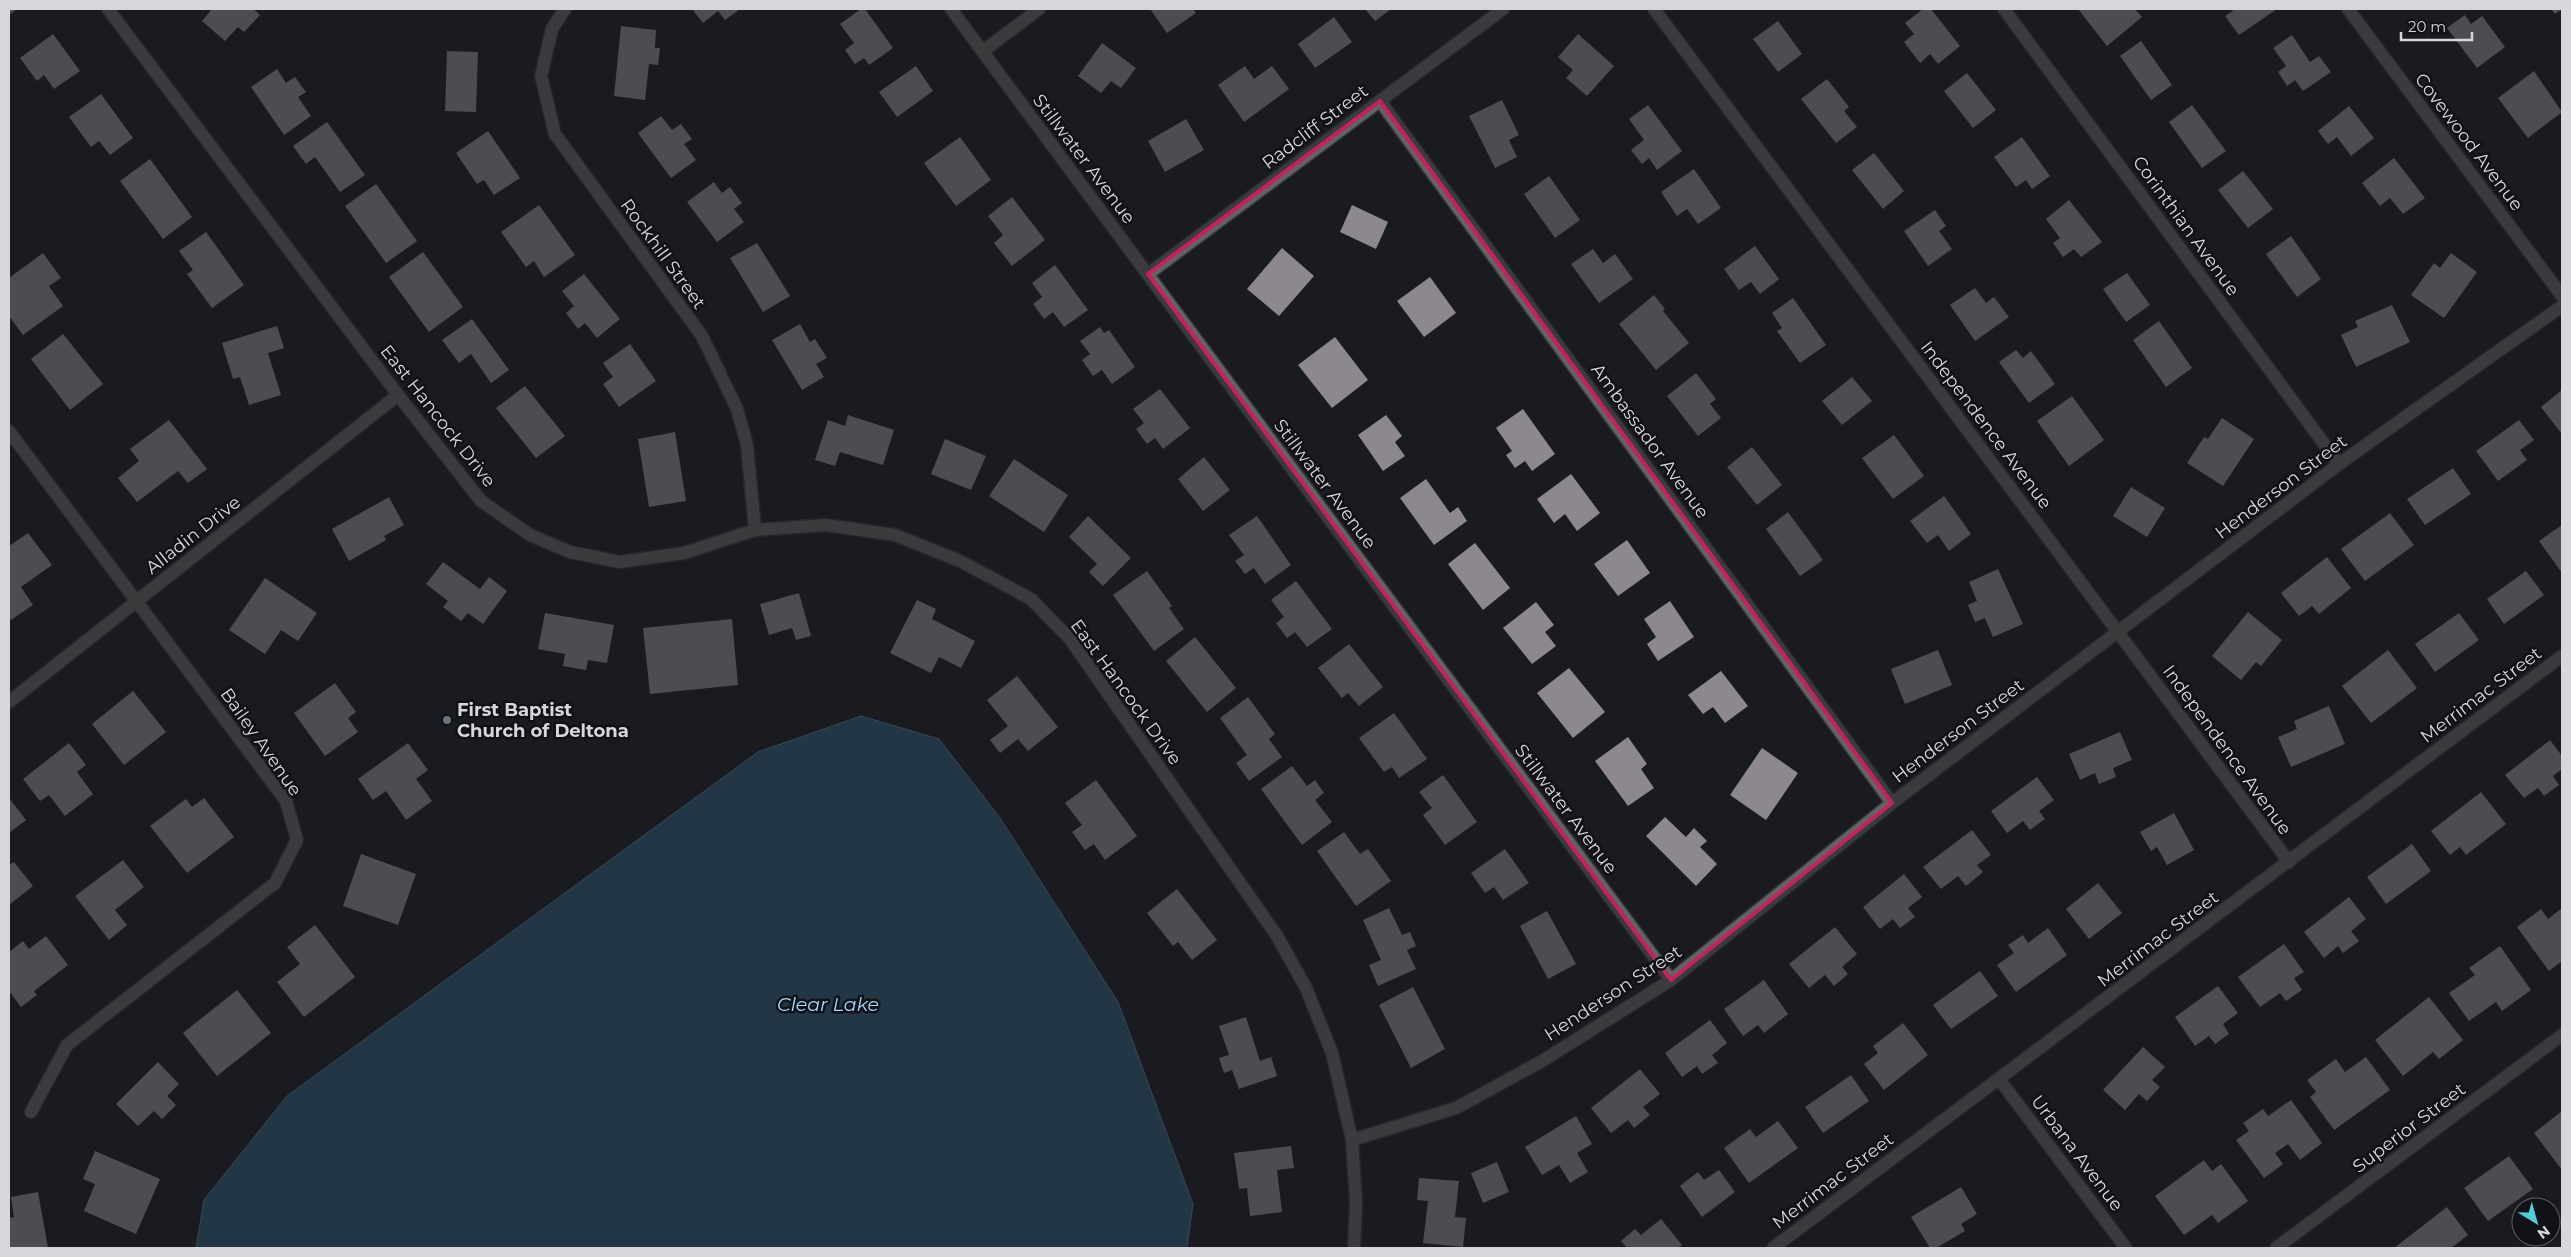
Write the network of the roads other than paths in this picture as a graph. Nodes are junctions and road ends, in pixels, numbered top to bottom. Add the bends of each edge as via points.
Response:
1 (108, 9) edge
2 (565, 9) edge
3 (951, 9) edge
4 (1039, 9) edge
5 (1503, 9) edge
6 (1654, 9) edge
7 (2004, 9) edge
8 (2348, 9) edge
9 (982, 51) junction
10 (1380, 101) junction
11 (1148, 274) junction
12 (2562, 296) edge
13 (2562, 306) edge
14 (398, 395) junction
15 (9, 431) edge
16 (2339, 464) junction
17 (755, 530) junction
18 (136, 602) junction
19 (2118, 632) junction
20 (2562, 656) edge
21 (9, 702) edge
22 (1892, 802) junction
23 (2289, 862) junction
24 (1671, 980) junction
25 (2562, 1035) edge
26 (1999, 1079) junction
27 (31, 1112) dead end
28 (1352, 1140) junction
29 (1354, 1248) edge
30 (1773, 1248) edge
31 (2126, 1248) edge
32 (2276, 1248) edge

1 - 14 street, East Hancock Drive
2 - 17 street, Rockhill Street via 552,29 541,76 555,134 702,336 737,409 747,445
3 - 9 street, Stillwater Avenue
4 - 9 street
5 - 10 street, Radcliff Street
6 - 19 street, Independence Avenue
7 - 16 street, Corinthian Avenue
8 - 12 street, Covewood Avenue
9 - 11 street, Stillwater Avenue
10 - 11 street, Radcliff Street
10 - 22 street, Ambassador Avenue
11 - 24 street, Stillwater Avenue
13 - 16 street, Henderson Street
14 - 17 street, East Hancock Drive via 481,501 530,535 570,552 620,562 684,553
14 - 18 street, Alladin Drive
15 - 18 street, Bailey Avenue
16 - 19 street, Henderson Street
17 - 28 street, East Hancock Drive via 826,524 895,535 960,561 1031,599 1070,639 1277,936 1306,988 1332,1053
18 - 21 street, Alladin Drive
18 - 27 street, Bailey Avenue via 286,801 297,840 275,883 67,1044
19 - 22 street, Henderson Street
19 - 23 street, Independence Avenue
20 - 23 street, Merrimac Street
22 - 24 street, Henderson Street
23 - 26 street, Merrimac Street
24 - 28 street, Henderson Street via 1542,1061 1456,1108
25 - 32 street, Superior Street
26 - 30 street, Merrimac Street
26 - 31 street, Urbana Avenue
28 - 29 street, East Hancock Drive via 1356,1203

